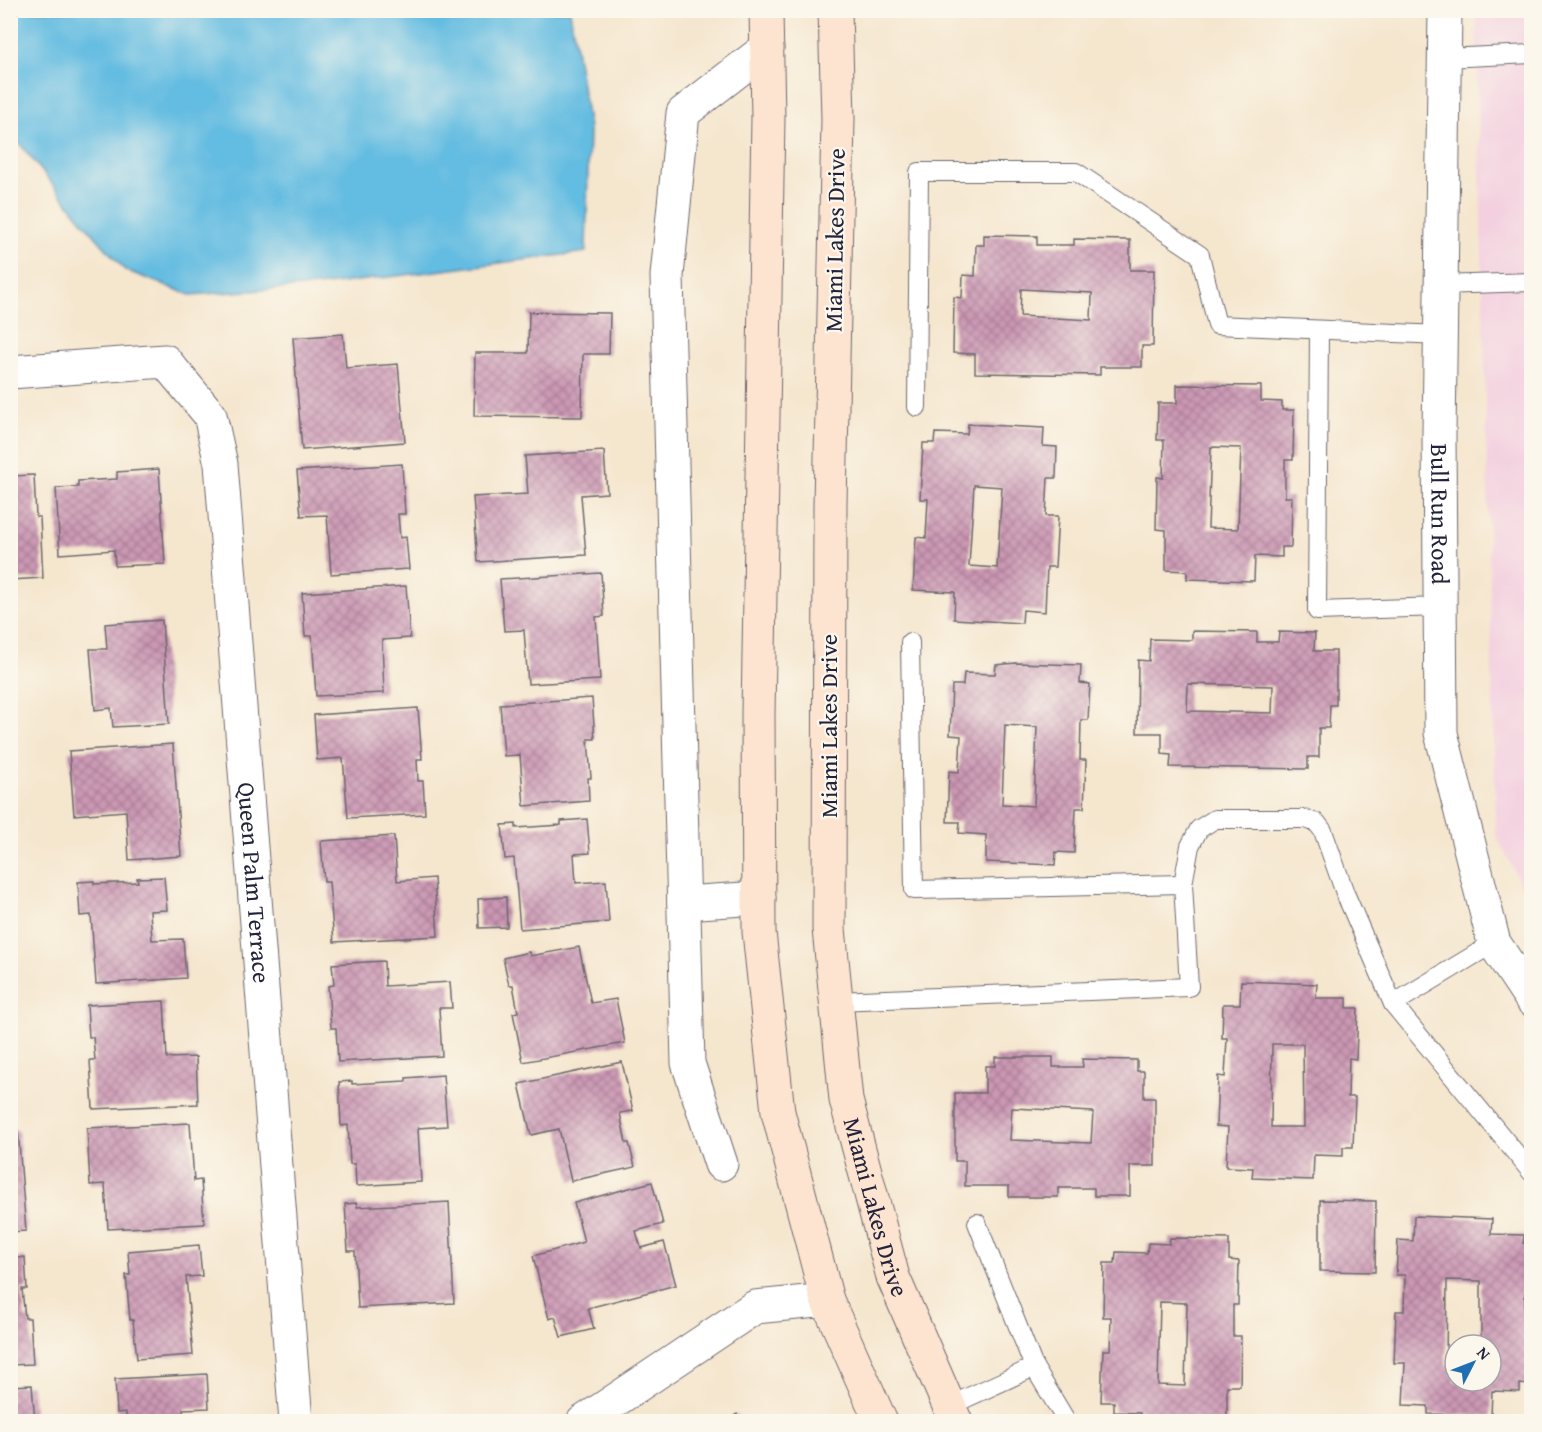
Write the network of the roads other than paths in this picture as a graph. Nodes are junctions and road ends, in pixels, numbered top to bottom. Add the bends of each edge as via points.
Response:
1 (766, 10) edge
2 (835, 10) edge
3 (1445, 10) edge
4 (767, 48) junction
5 (1532, 54) edge
6 (1444, 58) junction
7 (1532, 282) edge
8 (1440, 285) junction
9 (1319, 330) junction
10 (1440, 335) junction
11 (10, 372) edge
12 (917, 407) dead end
13 (1440, 607) junction
14 (910, 642) dead end
15 (1183, 884) junction
16 (759, 898) junction
17 (684, 903) junction
18 (1494, 943) junction
19 (1532, 1000) edge
20 (836, 1001) junction
21 (1394, 1004) junction
22 (721, 1164) dead end
23 (1532, 1173) edge
24 (977, 1223) dead end
25 (827, 1300) junction
26 (1034, 1367) junction
27 (953, 1414) edge
28 (296, 1422) edge
29 (583, 1422) edge
30 (881, 1422) edge
31 (1067, 1422) edge

1 - 4 main road
2 - 20 main road, Miami Lakes Drive via 838,119 830,506 828,929
3 - 6 street, Bull Run Road
4 - 16 main road
4 - 17 street via 683,113 668,264
5 - 6 lane
6 - 8 street, Bull Run Road
7 - 8 lane
8 - 10 street, Bull Run Road
9 - 10 lane
9 - 12 lane via 1217,326 1200,255 1076,172 919,172
9 - 13 lane via 1317,611
10 - 13 street, Bull Run Road
11 - 28 street, Queen Palm Terrace via 165,360 210,415 221,464
13 - 18 street, Bull Run Road via 1441,733
14 - 15 lane via 915,890
15 - 20 lane via 1189,987
15 - 21 lane via 1190,846 1199,829 1215,819 1305,819 1317,823
16 - 17 street
16 - 25 main road via 759,932 778,1112
17 - 22 street via 688,1063
18 - 19 street, Bull Run Road
18 - 21 lane
20 - 27 main road, Miami Lakes Drive via 846,1100 893,1277
21 - 23 lane
24 - 26 lane
25 - 29 street via 755,1307
25 - 30 main road
26 - 27 lane
26 - 31 lane

